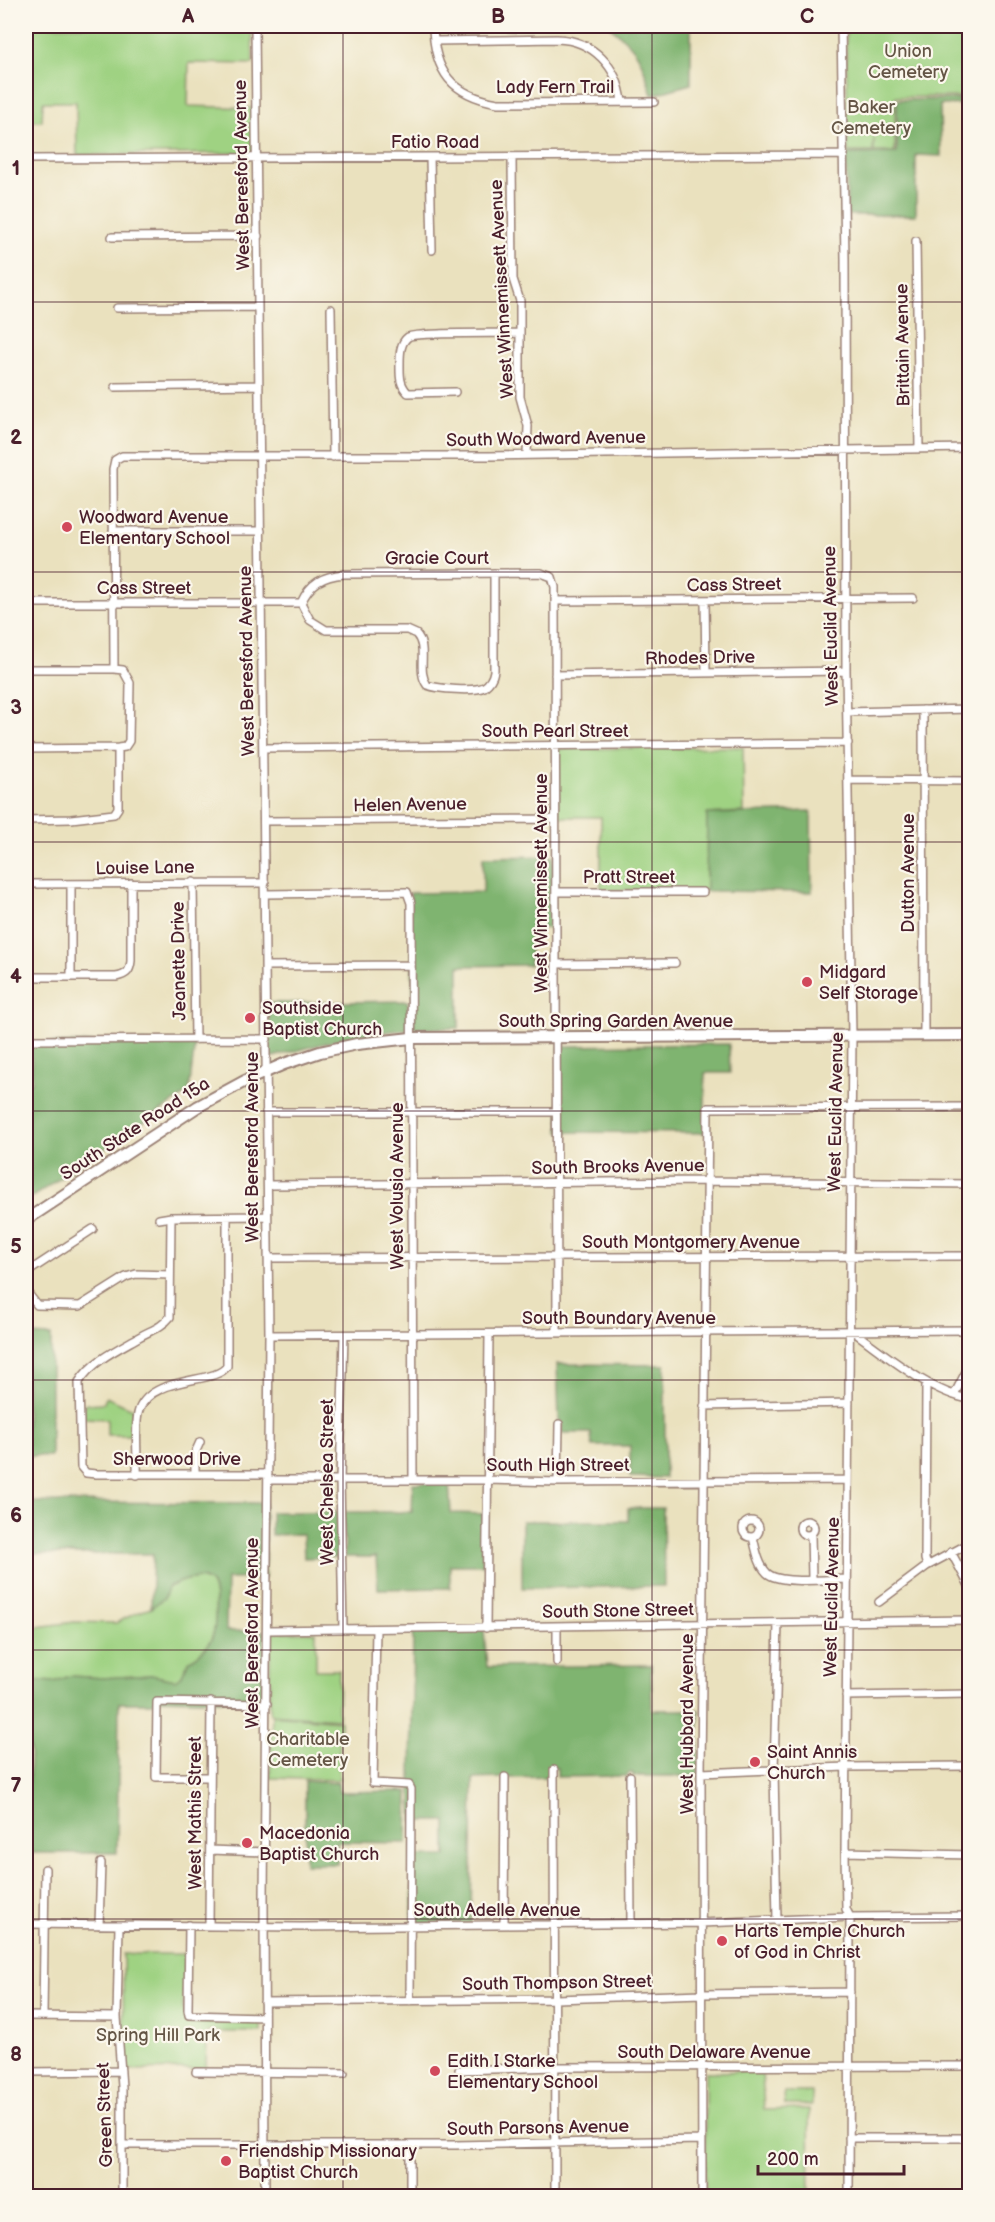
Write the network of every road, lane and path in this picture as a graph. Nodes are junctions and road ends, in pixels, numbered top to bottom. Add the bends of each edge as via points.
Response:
1 (255, 26) edge
2 (433, 26) edge
3 (841, 26) edge
4 (434, 41) junction
5 (622, 102) junction
6 (654, 102) dead end
7 (844, 155) junction
8 (257, 156) junction
9 (430, 157) junction
10 (512, 157) junction
11 (26, 159) edge
12 (258, 236) junction
13 (112, 237) dead end
14 (916, 241) dead end
15 (432, 250) dead end
16 (258, 307) junction
17 (117, 308) dead end
18 (331, 309) dead end
19 (520, 333) junction
20 (259, 385) junction
21 (115, 387) dead end
22 (455, 392) dead end
23 (969, 448) edge
24 (846, 449) junction
25 (919, 449) junction
26 (528, 455) junction
27 (260, 457) junction
28 (333, 457) junction
29 (113, 531) junction
30 (261, 531) junction
31 (494, 573) junction
32 (552, 578) joint
33 (846, 598) junction
34 (913, 598) dead end
35 (705, 600) junction
36 (555, 601) junction
37 (26, 603) edge
38 (262, 603) junction
39 (301, 603) junction
40 (114, 604) junction
41 (26, 669) edge
42 (114, 669) junction
43 (846, 671) junction
44 (706, 673) junction
45 (555, 675) junction
46 (969, 709) edge
47 (923, 710) junction
48 (848, 712) junction
49 (848, 743) junction
50 (555, 746) junction
51 (118, 748) junction
52 (263, 748) junction
53 (26, 749) edge
54 (848, 780) junction
55 (923, 781) junction
56 (969, 781) edge
57 (555, 819) junction
58 (26, 820) edge
59 (265, 821) junction
60 (193, 882) junction
61 (130, 883) junction
62 (265, 883) junction
63 (26, 884) edge
64 (71, 884) junction
65 (555, 892) junction
66 (703, 892) dead end
67 (266, 894) junction
68 (675, 963) dead end
69 (556, 964) junction
70 (411, 965) junction
71 (266, 966) junction
72 (26, 977) edge
73 (71, 977) junction
74 (924, 1035) junction
75 (969, 1035) edge
76 (852, 1036) junction
77 (556, 1037) junction
78 (411, 1038) junction
79 (195, 1040) junction
80 (267, 1040) junction
81 (26, 1041) edge
82 (266, 1071) junction
83 (969, 1107) edge
84 (851, 1108) junction
85 (266, 1112) junction
86 (412, 1112) junction
87 (556, 1112) junction
88 (707, 1181) junction
89 (850, 1183) junction
90 (412, 1184) junction
91 (556, 1184) junction
92 (969, 1184) edge
93 (268, 1185) junction
94 (267, 1216) junction
95 (171, 1217) junction
96 (228, 1217) junction
97 (159, 1219) dead end
98 (26, 1220) edge
99 (93, 1229) dead end
100 (557, 1257) junction
101 (706, 1257) junction
102 (851, 1257) junction
103 (969, 1257) edge
104 (268, 1258) junction
105 (412, 1258) junction
106 (26, 1273) edge
107 (170, 1275) junction
108 (26, 1291) edge
109 (850, 1330) junction
110 (969, 1330) edge
111 (705, 1332) junction
112 (557, 1333) junction
113 (412, 1334) junction
114 (489, 1334) junction
115 (269, 1335) junction
116 (344, 1335) junction
117 (969, 1365) edge
118 (926, 1382) junction
119 (954, 1395) junction
120 (969, 1399) edge
121 (849, 1403) junction
122 (704, 1406) junction
123 (559, 1424) dead end
124 (200, 1442) dead end
125 (195, 1474) junction
126 (137, 1475) junction
127 (268, 1477) junction
128 (340, 1480) junction
129 (413, 1480) junction
130 (486, 1480) junction
131 (703, 1480) junction
132 (848, 1480) junction
133 (558, 1482) junction
134 (811, 1534) dead end
135 (753, 1537) dead end
136 (969, 1543) edge
137 (951, 1552) junction
138 (927, 1566) junction
139 (812, 1579) junction
140 (847, 1579) junction
141 (969, 1587) edge
142 (879, 1602) dead end
143 (969, 1620) edge
144 (778, 1623) junction
145 (846, 1623) junction
146 (702, 1624) junction
147 (557, 1627) junction
148 (486, 1628) junction
149 (343, 1629) junction
150 (376, 1629) junction
151 (268, 1630) junction
152 (557, 1662) dead end
153 (969, 1695) edge
154 (846, 1696) junction
155 (211, 1702) junction
156 (267, 1704) junction
157 (969, 1766) edge
158 (846, 1767) junction
159 (554, 1770) dead end
160 (774, 1770) junction
161 (701, 1773) junction
162 (630, 1776) dead end
163 (209, 1777) junction
164 (505, 1777) dead end
165 (210, 1850) junction
166 (265, 1852) junction
167 (845, 1852) junction
168 (969, 1855) edge
169 (101, 1863) dead end
170 (45, 1869) dead end
171 (969, 1916) edge
172 (850, 1917) junction
173 (777, 1921) junction
174 (631, 1923) junction
175 (701, 1923) junction
176 (26, 1924) edge
177 (44, 1924) junction
178 (119, 1924) junction
179 (555, 1924) junction
180 (99, 1925) junction
181 (189, 1925) junction
182 (209, 1925) junction
183 (410, 1925) junction
184 (504, 1925) junction
185 (264, 1926) junction
186 (850, 1992) junction
187 (702, 1994) junction
188 (556, 1999) junction
189 (410, 2001) junction
190 (264, 2002) junction
191 (26, 2016) edge
192 (43, 2016) junction
193 (117, 2017) junction
194 (264, 2017) junction
195 (969, 2066) edge
196 (556, 2067) junction
197 (701, 2067) junction
198 (850, 2067) junction
199 (459, 2070) dead end
200 (26, 2072) edge
201 (121, 2072) junction
202 (196, 2072) dead end
203 (265, 2073) junction
204 (344, 2073) dead end
205 (849, 2138) junction
206 (969, 2138) edge
207 (701, 2140) junction
208 (556, 2144) junction
209 (122, 2145) junction
210 (265, 2145) junction
211 (410, 2145) junction
212 (122, 2196) edge
213 (265, 2196) edge
214 (410, 2196) edge
215 (555, 2196) edge
216 (702, 2196) edge
217 (849, 2196) edge

1 - 8 street, West Beresford Avenue
2 - 4 street, Lady Fern Trail
3 - 7 street, West Euclid Avenue
4 - 5 street via 575,42 604,60 619,84
4 - 5 street, Lady Fern Trail via 441,70 462,92 474,98 498,104
5 - 6 street, Lady Fern Trail
7 - 10 street, Fatio Road
7 - 24 street, West Euclid Avenue
8 - 9 street, Fatio Road
8 - 11 street, Fatio Road
8 - 12 street, West Beresford Avenue
9 - 10 street, Fatio Road
9 - 15 street
10 - 19 street, West Winnemissett Avenue via 513,279 520,301
12 - 13 street
12 - 16 street, West Beresford Avenue
14 - 25 street, Brittain Avenue
16 - 17 street
16 - 20 street, West Beresford Avenue
18 - 28 street
19 - 22 street via 406,339 400,352 402,387 408,393
19 - 26 street, West Winnemissett Avenue via 520,397 528,426
20 - 21 street
20 - 27 street, West Beresford Avenue
23 - 25 street, South Woodward Avenue
24 - 25 street, South Woodward Avenue
24 - 26 street, South Woodward Avenue
24 - 33 street, West Euclid Avenue
26 - 28 street, South Woodward Avenue
27 - 28 street, South Woodward Avenue
27 - 29 street, South Woodward Avenue via 122,456 113,469
27 - 30 street, West Beresford Avenue
29 - 30 street
29 - 40 street
30 - 38 street, West Beresford Avenue
31 - 32 street, Gracie Court via 541,573
31 - 39 street, Gracie Court via 344,574 322,578 311,586
31 - 39 street via 494,671 486,686 479,688 427,685 422,673 422,645 416,634 407,630 326,630 310,620
32 - 36 street, West Winnemissett Avenue
33 - 34 street, Cass Street
33 - 35 street, Cass Street
33 - 43 street, West Euclid Avenue
35 - 36 street, Cass Street
35 - 44 street
36 - 45 street, West Winnemissett Avenue
37 - 40 street, Cass Street
38 - 39 street, Cass Street
38 - 40 street, Cass Street
38 - 52 street, West Beresford Avenue
40 - 42 street
41 - 42 street
42 - 51 street via 123,670 130,683 130,735 125,747
43 - 44 street, Rhodes Drive
43 - 48 street, West Euclid Avenue
44 - 45 street, Rhodes Drive
45 - 50 street, West Winnemissett Avenue
46 - 47 street
47 - 48 street
47 - 55 street, Dutton Avenue
48 - 49 street, West Euclid Avenue
49 - 50 street, South Pearl Street
49 - 54 street, West Euclid Avenue
50 - 52 street, South Pearl Street
50 - 57 street, West Winnemissett Avenue
51 - 53 street
51 - 58 street via 118,808 114,814
52 - 59 street, West Beresford Avenue
54 - 55 street
54 - 76 street, West Euclid Avenue
55 - 56 street
55 - 74 street, Dutton Avenue
57 - 59 street, Helen Avenue
57 - 65 street, West Winnemissett Avenue
59 - 62 street, West Beresford Avenue
60 - 61 street, Louise Lane
60 - 62 street, Louise Lane
60 - 79 street, Jeanette Drive
61 - 64 street, Louise Lane
61 - 73 street via 130,971 116,977
62 - 67 street, West Beresford Avenue
63 - 64 street, Louise Lane
64 - 73 street
65 - 66 street, Pratt Street
65 - 69 street, West Winnemissett Avenue
67 - 70 street, West Volusia Avenue via 406,892 411,903
67 - 71 street, West Beresford Avenue
68 - 69 street
69 - 77 street, West Winnemissett Avenue
70 - 71 street
70 - 78 street, West Volusia Avenue
71 - 80 street, West Beresford Avenue
72 - 73 street
74 - 75 highway, South Spring Garden Avenue
74 - 76 highway, South Spring Garden Avenue
76 - 77 highway, South Spring Garden Avenue
76 - 84 street, West Euclid Avenue
77 - 78 highway, South Spring Garden Avenue
77 - 87 street, West Winnemissett Avenue
78 - 82 highway, South Spring Garden Avenue via 338,1048
78 - 86 street, West Volusia Avenue
79 - 80 street
79 - 81 street
80 - 82 street, West Beresford Avenue
82 - 85 street, West Beresford Avenue
82 - 98 highway, South State Road 15a via 197,1107
83 - 84 street
84 - 88 street, West Hubbard Avenue via 708,1108
84 - 89 street, West Euclid Avenue
85 - 86 street
85 - 93 street, West Beresford Avenue
86 - 87 street
86 - 90 street, West Volusia Avenue
87 - 91 street, West Winnemissett Avenue
88 - 89 street, South Brooks Avenue
88 - 91 street, South Brooks Avenue
88 - 101 street, West Hubbard Avenue
89 - 92 street, South Brooks Avenue
89 - 102 street, West Euclid Avenue
90 - 91 street, South Brooks Avenue
90 - 93 street, South Brooks Avenue
90 - 105 street, West Volusia Avenue
91 - 100 street, West Winnemissett Avenue
93 - 94 street, West Beresford Avenue
94 - 96 street
94 - 104 street, West Beresford Avenue
95 - 96 street
95 - 97 street
95 - 107 street
96 - 126 street via 227,1366 219,1374 171,1384 142,1403 137,1416
99 - 106 street
100 - 101 street, South Montgomery Avenue
100 - 105 street, South Montgomery Avenue
100 - 112 street, West Winnemissett Avenue
101 - 102 street, South Montgomery Avenue
101 - 111 street, West Hubbard Avenue
102 - 103 street, South Montgomery Avenue
102 - 109 street, West Euclid Avenue
104 - 105 street, South Montgomery Avenue
104 - 115 street, West Beresford Avenue
105 - 113 street, West Volusia Avenue
107 - 108 street via 126,1277 80,1306 37,1305
107 - 126 street, Sherwood Drive via 170,1317 162,1326 105,1357 86,1371 79,1382 81,1467 86,1473
109 - 110 street, South Boundary Avenue
109 - 111 street, South Boundary Avenue
109 - 118 street
109 - 121 street, West Euclid Avenue
111 - 112 street, South Boundary Avenue
111 - 122 street, West Hubbard Avenue
112 - 114 street, South Boundary Avenue
113 - 114 street, South Boundary Avenue
113 - 116 street, South Boundary Avenue
113 - 129 street, West Volusia Avenue
114 - 130 street
115 - 116 street, South Boundary Avenue
115 - 127 street, West Beresford Avenue
116 - 128 street, West Chelsea Street
117 - 119 street
118 - 119 street
118 - 138 street
119 - 120 street
121 - 122 street
121 - 132 street, West Euclid Avenue
122 - 131 street, West Hubbard Avenue
123 - 133 street
124 - 125 street via 195,1454
125 - 126 street, Sherwood Drive
125 - 127 street, Sherwood Drive
127 - 128 street, South High Street
127 - 151 street, West Beresford Avenue
128 - 129 street, South High Street
128 - 149 street, West Chelsea Street
129 - 130 street, South High Street
130 - 133 street, South High Street
130 - 148 street
131 - 132 street, South High Street
131 - 133 street, South High Street
131 - 146 street, West Hubbard Avenue
132 - 140 street, West Euclid Avenue
134 - 139 street
135 - 139 street via 767,1574 779,1579
136 - 137 street
137 - 138 street
137 - 141 street
138 - 142 street
139 - 140 street
140 - 145 street, West Euclid Avenue
143 - 145 street, South Stone Street
144 - 145 street, South Stone Street
144 - 146 street, South Stone Street
144 - 160 street
145 - 154 street, West Euclid Avenue
146 - 147 street, South Stone Street
146 - 161 street, West Hubbard Avenue
147 - 148 street, South Stone Street
147 - 152 street
148 - 150 street, South Stone Street
149 - 150 street, South Stone Street
149 - 151 street, South Stone Street
150 - 183 street via 373,1783 408,1785 411,1789
151 - 156 street, West Beresford Avenue
153 - 154 street
154 - 158 street, West Euclid Avenue
155 - 156 street
155 - 163 street, West Mathis Street
155 - 163 street via 157,1702 156,1777
156 - 166 street, West Beresford Avenue
157 - 158 street
158 - 160 street
158 - 167 street, West Euclid Avenue
159 - 179 street
160 - 161 street
160 - 173 street
161 - 175 street, West Hubbard Avenue
162 - 174 street
163 - 165 street, West Mathis Street
164 - 184 street
165 - 166 street
165 - 182 street, West Mathis Street
166 - 185 street, West Beresford Avenue
167 - 168 street
167 - 172 street, West Euclid Avenue via 846,1909
169 - 180 street
170 - 177 street
171 - 172 street, South Adelle Avenue
172 - 173 street, South Adelle Avenue
172 - 186 street, West Euclid Avenue
173 - 175 street, South Adelle Avenue
174 - 175 street, South Adelle Avenue
174 - 179 street, South Adelle Avenue
175 - 187 street, West Hubbard Avenue
176 - 177 street, South Adelle Avenue
177 - 180 street, South Adelle Avenue
177 - 192 street
178 - 180 street, South Adelle Avenue
178 - 181 street, South Adelle Avenue
178 - 193 street, Green Street
179 - 184 street, South Adelle Avenue
179 - 188 street
181 - 182 street, South Adelle Avenue
181 - 194 street via 189,2015
182 - 185 street, South Adelle Avenue
183 - 184 street, South Adelle Avenue
183 - 185 street, South Adelle Avenue
183 - 189 street
185 - 190 street, West Beresford Avenue
186 - 187 street, South Thompson Street
186 - 198 street, West Euclid Avenue
187 - 188 street, South Thompson Street
187 - 197 street, West Hubbard Avenue
188 - 189 street, South Thompson Street
188 - 196 street
189 - 190 street, South Thompson Street
190 - 194 street, West Beresford Avenue
191 - 192 street
192 - 193 street
193 - 201 street, Green Street
194 - 203 street, West Beresford Avenue
195 - 198 street, South Delaware Avenue
196 - 197 street, South Delaware Avenue
196 - 199 street, South Delaware Avenue
196 - 208 street
197 - 198 street, South Delaware Avenue
197 - 207 street, West Hubbard Avenue
198 - 205 street, West Euclid Avenue
200 - 201 street
201 - 209 street, Green Street
202 - 203 street
203 - 204 street
203 - 210 street, West Beresford Avenue
205 - 206 street
205 - 217 street, West Euclid Avenue
207 - 208 street, South Parsons Avenue
207 - 216 street, West Hubbard Avenue
208 - 211 street, South Parsons Avenue
208 - 215 street
209 - 210 street, South Parsons Avenue
209 - 212 street, Green Street
210 - 211 street, South Parsons Avenue
210 - 213 street, West Beresford Avenue
211 - 214 street

